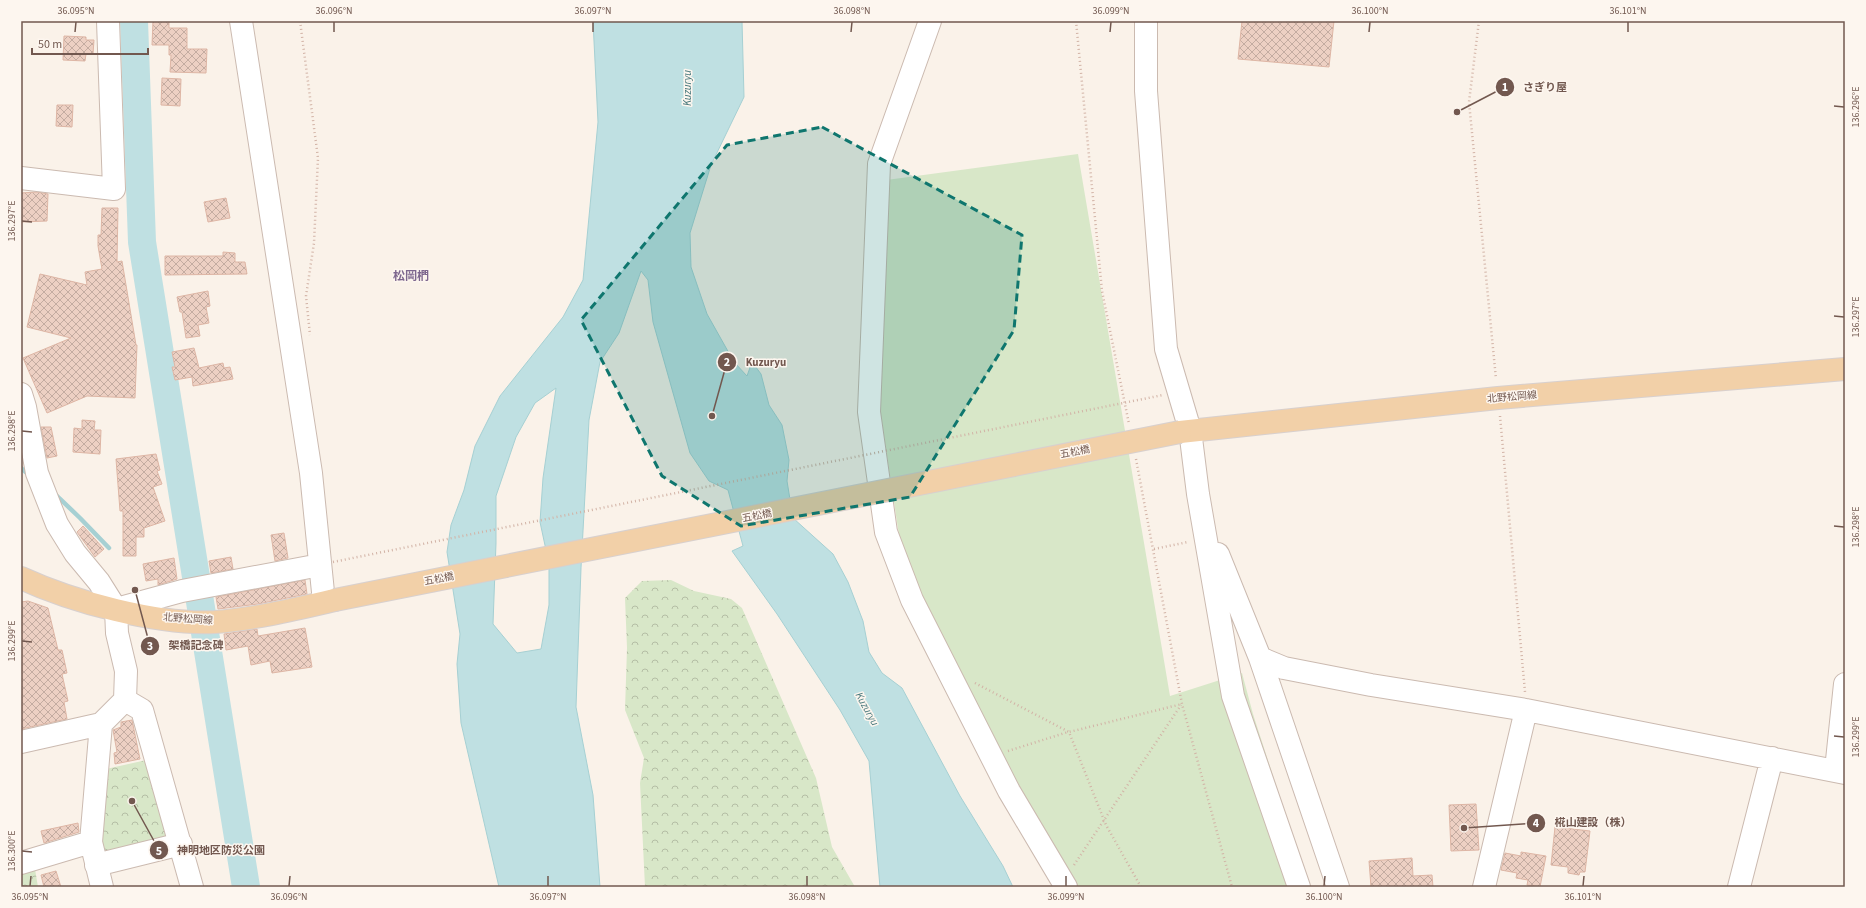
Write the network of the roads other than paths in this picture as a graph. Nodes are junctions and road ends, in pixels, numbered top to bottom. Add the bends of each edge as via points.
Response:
1 (108, 21) edge
2 (227, 21) edge
3 (930, 21) edge
4 (1146, 21) edge
5 (242, 31) edge
6 (21, 178) edge
7 (1845, 369) edge
8 (21, 394) edge
9 (1185, 431) junction
10 (1202, 514) junction
11 (329, 560) junction
12 (21, 578) edge
13 (329, 601) junction
14 (116, 609) junction
15 (1260, 658) junction
16 (1845, 684) edge
17 (125, 700) junction
18 (1526, 710) junction
19 (101, 724) junction
20 (21, 742) edge
21 (1772, 758) junction
22 (1841, 771) edge
23 (91, 842) junction
24 (181, 844) junction
25 (21, 862) edge
26 (96, 865) junction
27 (1064, 884) edge
28 (102, 887) edge
29 (192, 887) edge
30 (1299, 887) edge
31 (1338, 887) edge
32 (1484, 887) edge
33 (1739, 887) edge

1 - 6 street via 114,189
2 - 5 street via 231,31
3 - 27 street via 879,164 869,412 886,532 912,600 1009,791
4 - 9 street via 1146,91 1166,348
5 - 11 street via 311,473
7 - 9 main road, 北野松岡線 via 1498,398
8 - 14 street via 38,472 57,524 75,554
9 - 10 street
9 - 13 main road, 五松橋, bridge
10 - 15 street
10 - 30 street via 1233,696
11 - 13 street
11 - 14 street via 203,586
12 - 14 main road, 北野松岡線 via 73,598
13 - 14 main road, 北野松岡線 via 253,617 214,622 187,621
14 - 17 street via 117,633 126,671
15 - 18 street via 1299,671
15 - 31 street
16 - 22 street
17 - 19 street
17 - 24 street via 142,710
18 - 21 street
18 - 32 street
19 - 20 street
19 - 23 street
21 - 22 street
21 - 33 street
23 - 25 street
23 - 26 street
24 - 26 street
24 - 29 street
26 - 28 street

